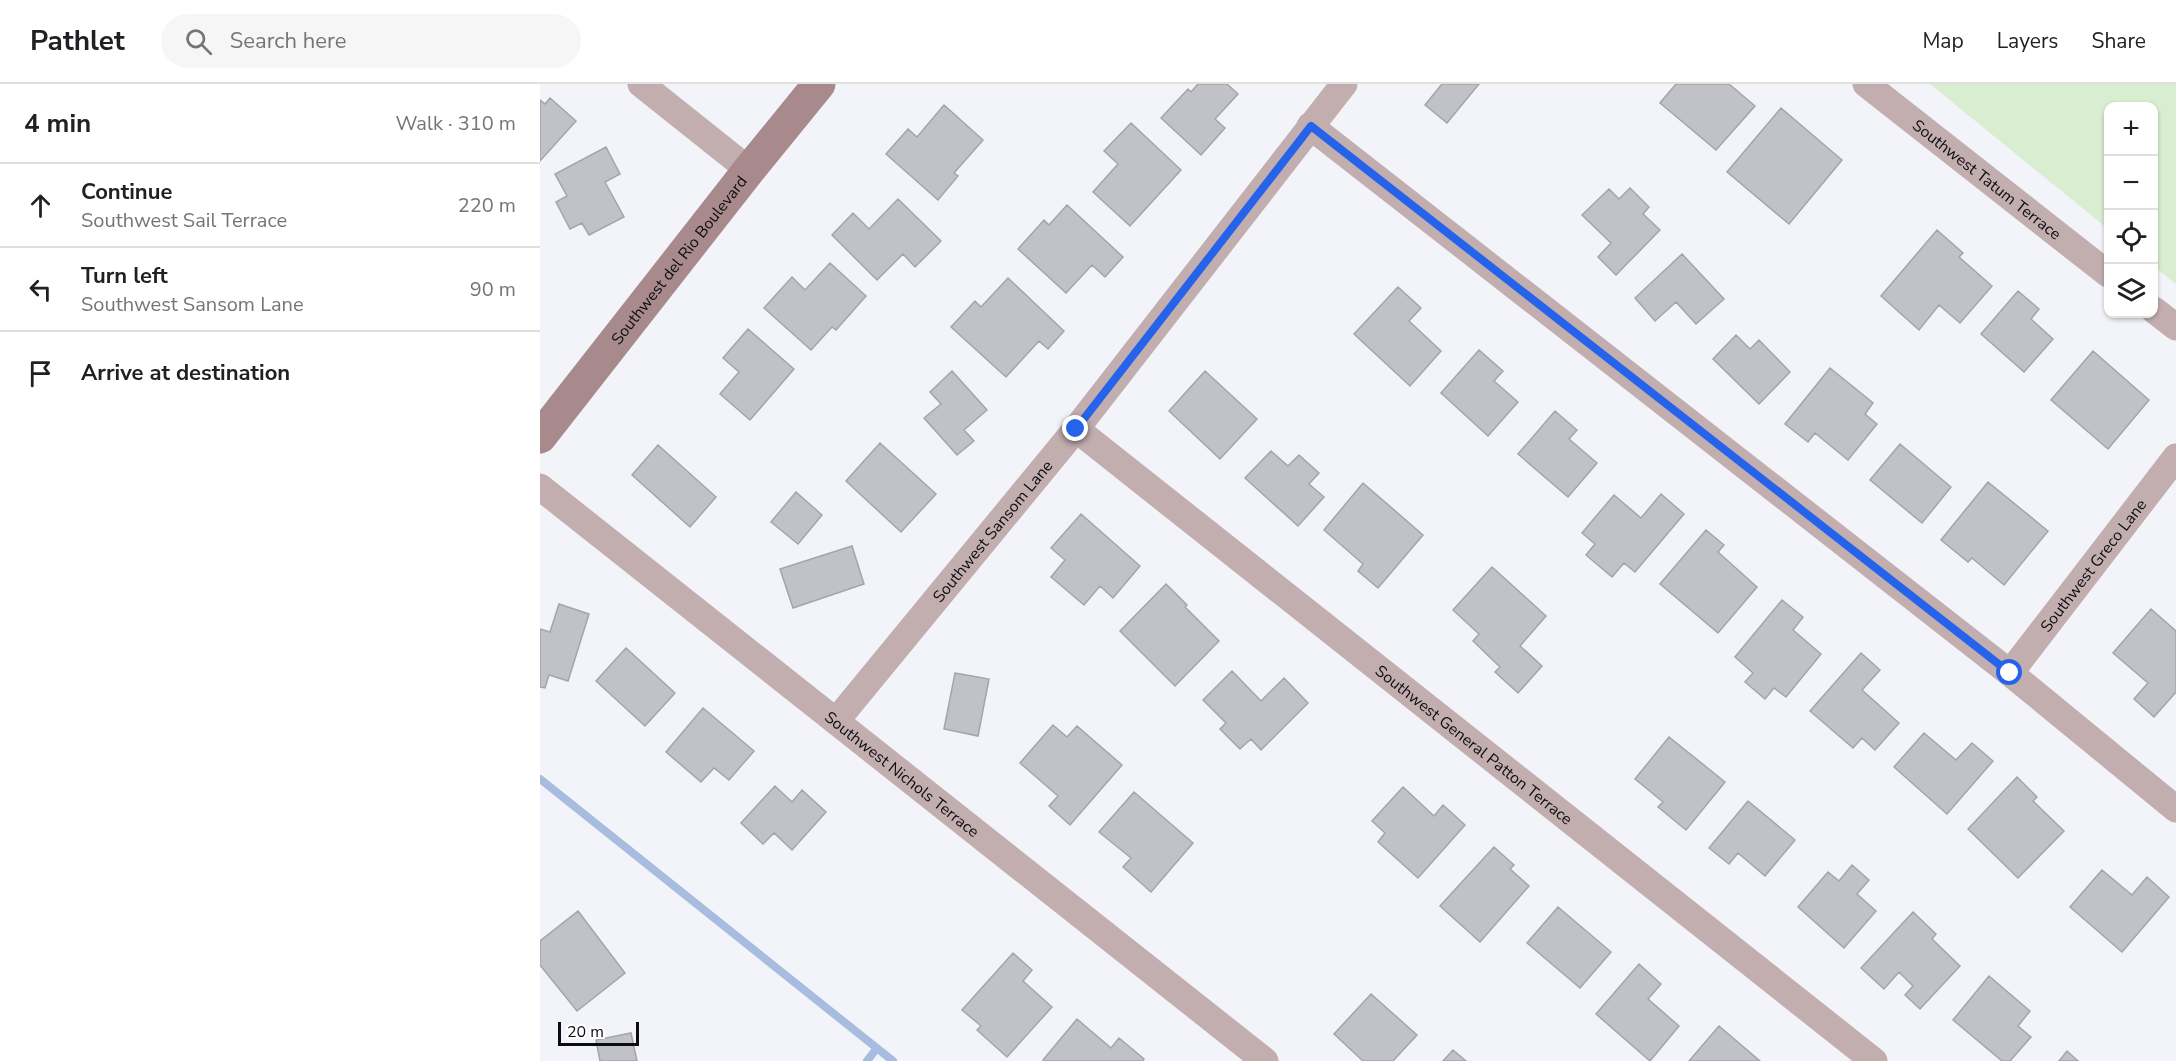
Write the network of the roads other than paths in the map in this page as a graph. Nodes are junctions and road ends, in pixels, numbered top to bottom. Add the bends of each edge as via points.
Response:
1 (641, 84) edge
2 (819, 84) edge
3 (1344, 84) edge
4 (1866, 84) edge
5 (1311, 126) junction
6 (748, 170) junction
7 (2104, 270) edge
8 (2158, 313) edge
9 (2176, 327) edge
10 (1076, 429) junction
11 (540, 437) edge
12 (2176, 457) edge
13 (540, 487) edge
14 (2010, 673) junction
15 (836, 721) junction
16 (2176, 809) edge
17 (1265, 1061) edge
18 (1874, 1061) edge

1 - 6 street
2 - 6 street, Southwest del Rio Boulevard
3 - 5 street, Southwest Sansom Lane
4 - 7 street, Southwest Tatum Terrace
5 - 10 street, Southwest Sansom Lane
5 - 14 street
6 - 11 street, Southwest del Rio Boulevard
8 - 9 street
10 - 15 street, Southwest Sansom Lane
10 - 18 street, Southwest General Patton Terrace
12 - 14 street, Southwest Greco Lane
13 - 15 street, Southwest Nichols Terrace
14 - 16 street
15 - 17 street, Southwest Nichols Terrace

